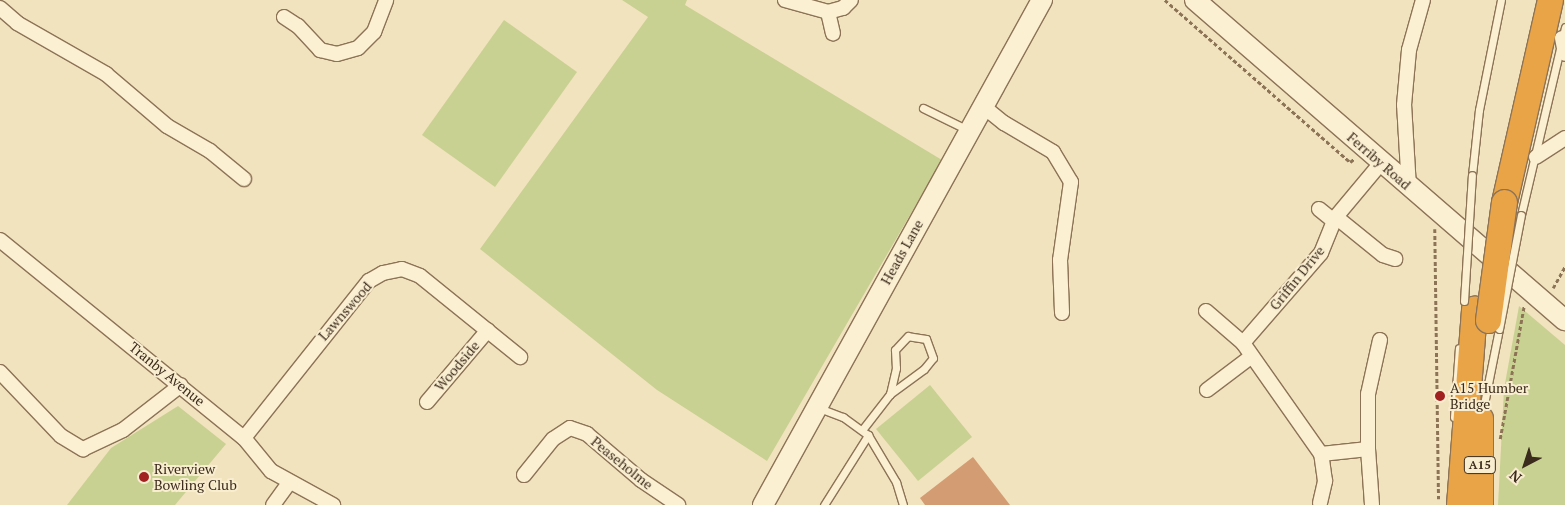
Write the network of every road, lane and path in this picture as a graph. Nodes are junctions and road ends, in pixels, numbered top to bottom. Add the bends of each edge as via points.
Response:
1 (386, 0) edge
2 (785, 0) edge
3 (851, 0) edge
4 (1042, 0) edge
5 (1423, 0) edge
6 (1500, 0) edge
7 (1533, 0) edge
8 (1550, 0) edge
9 (1202, 2) edge
10 (0, 8) edge
11 (828, 12) junction
12 (284, 17) dead end
13 (833, 32) dead end
14 (1563, 32) edge
15 (1565, 54) edge
16 (984, 106) junction
17 (924, 108) dead end
18 (971, 131) junction
19 (1565, 138) edge
20 (1536, 157) junction
21 (1381, 163) junction
22 (244, 179) dead end
23 (1409, 188) junction
24 (1506, 203) junction
25 (1319, 209) dead end
26 (1435, 211) junction
27 (1335, 219) junction
28 (0, 240) edge
29 (1395, 259) dead end
30 (1565, 266) edge
31 (1528, 288) junction
32 (1545, 302) junction
33 (1206, 311) dead end
34 (1062, 313) dead end
35 (1478, 314) junction
36 (1565, 320) edge
37 (488, 330) junction
38 (1460, 338) dead end
39 (1380, 340) dead end
40 (1243, 343) junction
41 (1252, 356) junction
42 (520, 357) dead end
43 (0, 372) edge
44 (181, 385) junction
45 (1208, 390) dead end
46 (890, 394) junction
47 (427, 402) dead end
48 (817, 406) junction
49 (1454, 422) dead end
50 (865, 433) junction
51 (244, 438) junction
52 (1500, 440) dead end
53 (1368, 450) junction
54 (1454, 451) dead end
55 (1321, 454) junction
56 (524, 475) dead end
57 (288, 483) junction
58 (1320, 502) dead end
59 (673, 504) edge
60 (273, 505) edge
61 (333, 505) edge
62 (763, 505) edge
63 (824, 505) edge
64 (902, 505) edge
65 (1372, 505) edge
66 (1439, 505) edge
67 (1455, 505) edge
68 (1459, 505) edge
69 (1480, 505) edge

1 - 12 street via 374,32 358,48 337,54 320,50 298,26
2 - 11 street
3 - 11 street via 844,8
4 - 16 street, Heads Lane
5 - 23 street via 1409,50 1404,106
6 - 35 lane, bridge via 1479,110 1472,175
7 - 24 highway
8 - 24 highway
9 - 21 street, Ferriby Road
10 - 22 street via 17,23 106,74 167,126 210,151
11 - 13 street
14 - 15 street
14 - 20 lane
16 - 18 street, Heads Lane
16 - 34 street via 1004,123 1053,152 1071,182 1060,260
17 - 18 lane
18 - 48 street, Heads Lane
19 - 20 street
20 - 24 lane
21 - 23 street, Ferriby Road
21 - 27 street, Griffin Drive
23 - 26 street, Ferriby Road
24 - 35 highway
24 - 35 lane, bridge
25 - 27 street
26 - 31 street, Ferriby Road
26 - 66 path
27 - 29 street via 1383,255
27 - 40 street, Griffin Drive via 1321,253
28 - 44 street, Tranby Avenue
30 - 32 path
31 - 32 street, Ferriby Road
31 - 52 path
32 - 36 street, Ferriby Road
33 - 40 street
35 - 68 highway via 1465,400
35 - 69 highway, A15
37 - 42 street, Lawnswood
37 - 47 street, Woodside
37 - 51 street, Lawnswood via 420,276 402,269 383,272 369,281
38 - 49 lane
39 - 53 street via 1368,394
40 - 41 street
41 - 45 street
41 - 55 street
43 - 44 street via 61,436 83,449 123,430
44 - 51 street, Tranby Avenue
46 - 46 lane via 896,368 895,350 908,336 926,340 933,358 924,369
46 - 50 lane
48 - 50 lane via 843,417
48 - 62 street, Heads Lane
50 - 63 lane
50 - 64 lane via 896,482
51 - 57 street, Tranby Avenue via 271,472
53 - 55 street
53 - 65 street
54 - 67 lane, A15
55 - 58 street via 1324,481
56 - 59 street, Peaseholme via 553,439 570,428 587,434
57 - 60 street
57 - 61 street, Tranby Avenue

